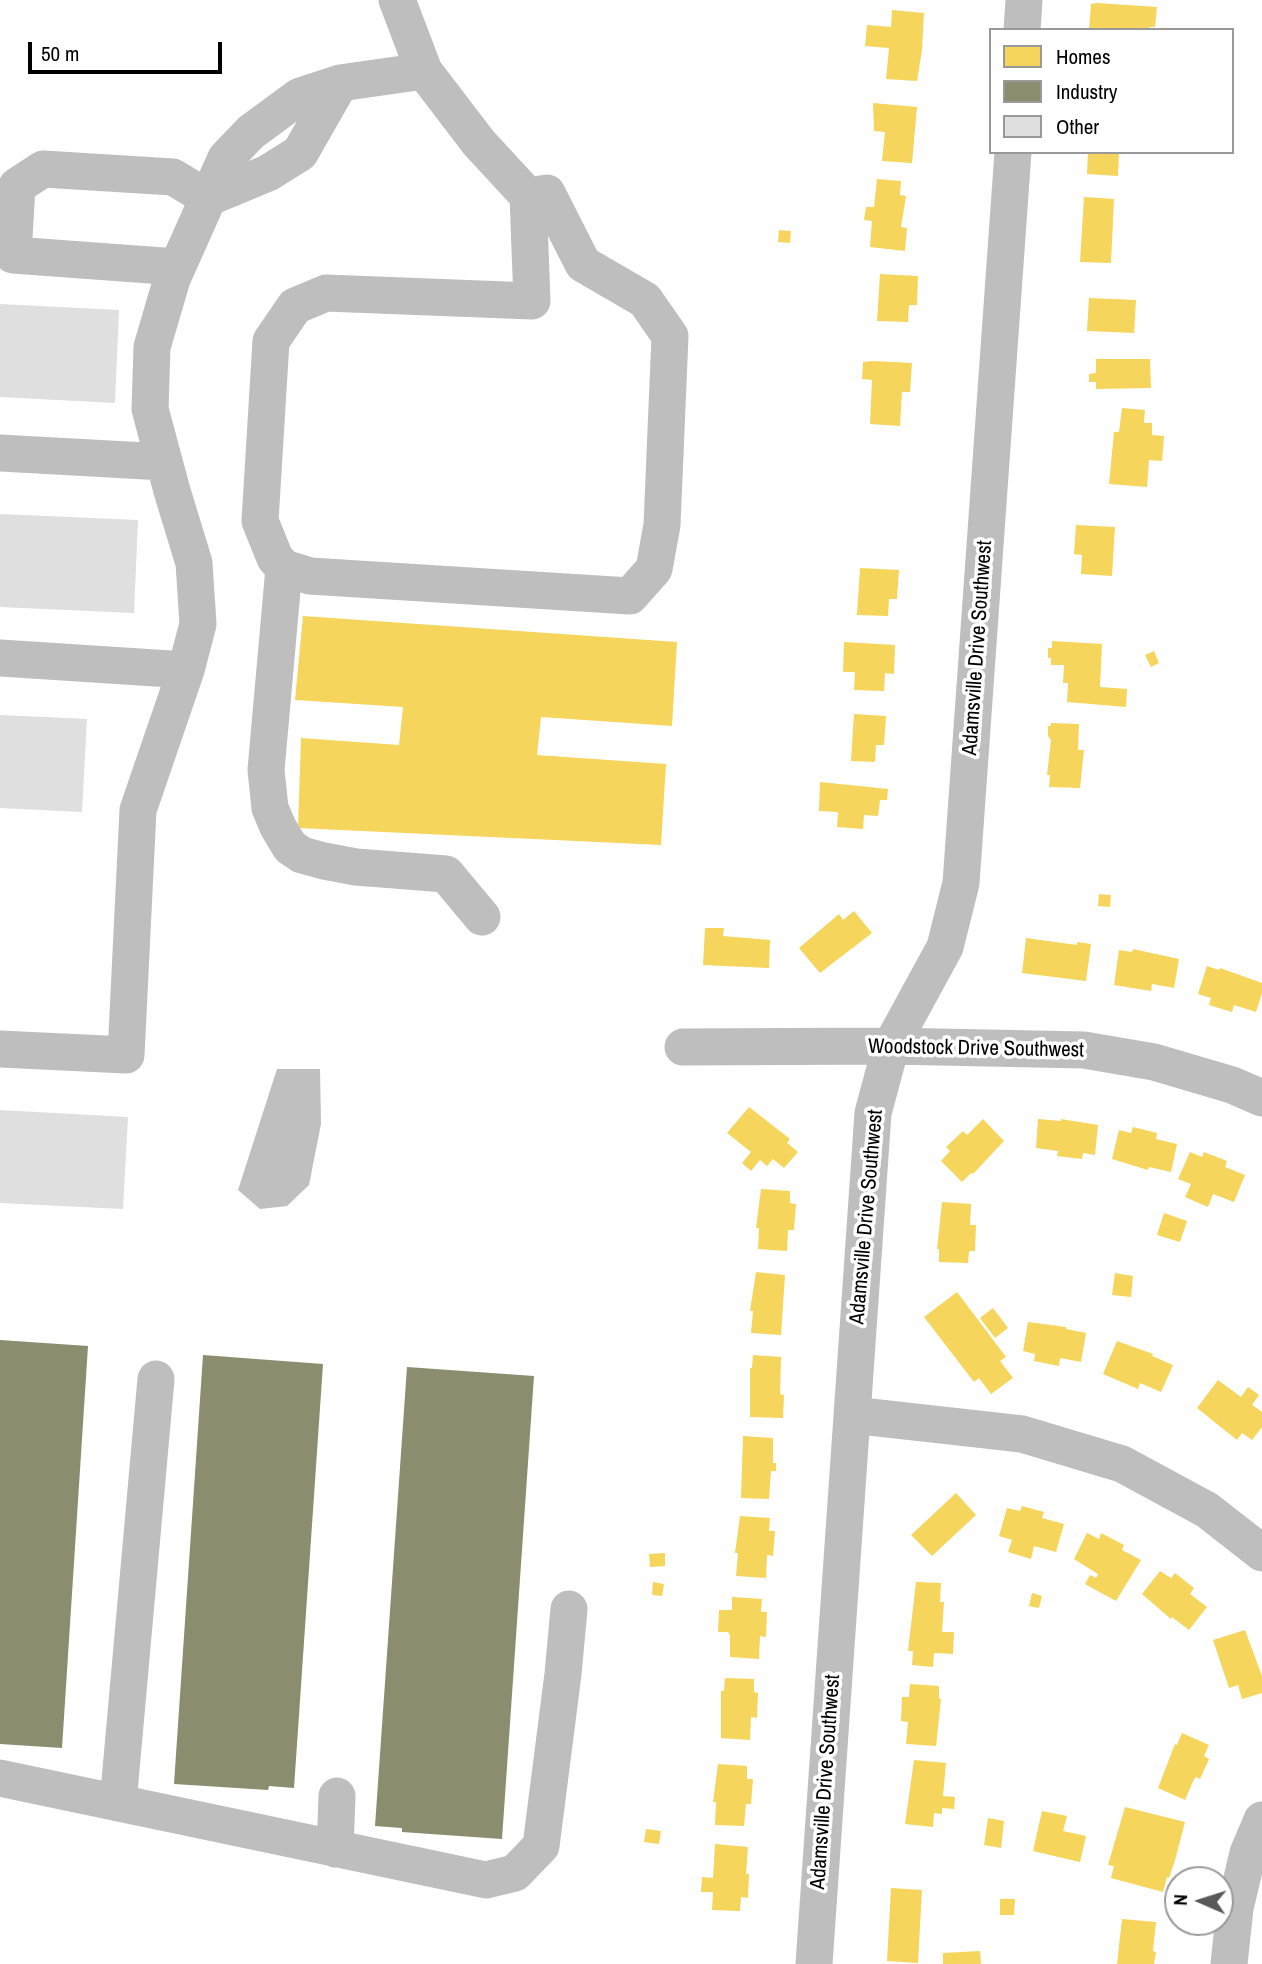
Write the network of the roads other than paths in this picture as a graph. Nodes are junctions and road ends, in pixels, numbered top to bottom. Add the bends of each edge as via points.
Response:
1 (397, 0) edge
2 (1024, 0) edge
3 (1021, 28) edge
4 (424, 71) junction
5 (340, 83) junction
6 (251, 132) junction
7 (1013, 154) edge
8 (268, 173) junction
9 (528, 196) junction
10 (208, 198) junction
11 (6, 255) edge
12 (177, 267) junction
13 (0, 453) edge
14 (164, 462) junction
15 (284, 568) junction
16 (0, 658) edge
17 (187, 670) junction
18 (482, 917) dead end
19 (682, 1046) dead end
20 (891, 1046) junction
21 (0, 1049) edge
22 (1262, 1098) edge
23 (156, 1379) dead end
24 (852, 1415) junction
25 (1262, 1553) edge
26 (569, 1609) dead end
27 (0, 1778) edge
28 (337, 1796) dead end
29 (118, 1803) junction
30 (1262, 1820) edge
31 (335, 1849) junction
32 (814, 1964) edge
33 (1229, 1964) edge

1 - 4 street
2 - 3 street
4 - 5 street
4 - 9 street
5 - 6 street via 300,96
5 - 8 street via 300,153
6 - 8 street
6 - 10 street via 226,158
7 - 20 street, Adamsville Drive Southwest via 961,883 945,947
8 - 10 street
9 - 15 street via 532,301 326,293 295,306 271,341 260,521
9 - 15 street via 547,193 583,264 611,297 645,300 670,336 662,525 654,569 629,597 310,576
10 - 11 street via 173,177 43,169 17,186
10 - 12 street
11 - 12 street
12 - 14 street via 152,347 150,409
13 - 14 street
14 - 17 street via 194,563 198,624
15 - 18 street via 267,770 278,827 290,848 324,862 446,874
16 - 17 street
17 - 21 street via 138,810 126,1055
19 - 20 street, Woodstock Drive Southwest
20 - 22 street, Woodstock Drive Southwest via 1084,1050 1154,1062
20 - 24 street, Adamsville Drive Southwest via 873,1113
23 - 29 street
24 - 25 street via 1022,1434 1122,1464 1207,1510
24 - 32 street, Adamsville Drive Southwest
26 - 31 street via 541,1846 515,1873 486,1880
27 - 29 street
28 - 31 street
29 - 31 street
30 - 33 street via 1248,1853 1235,1908

